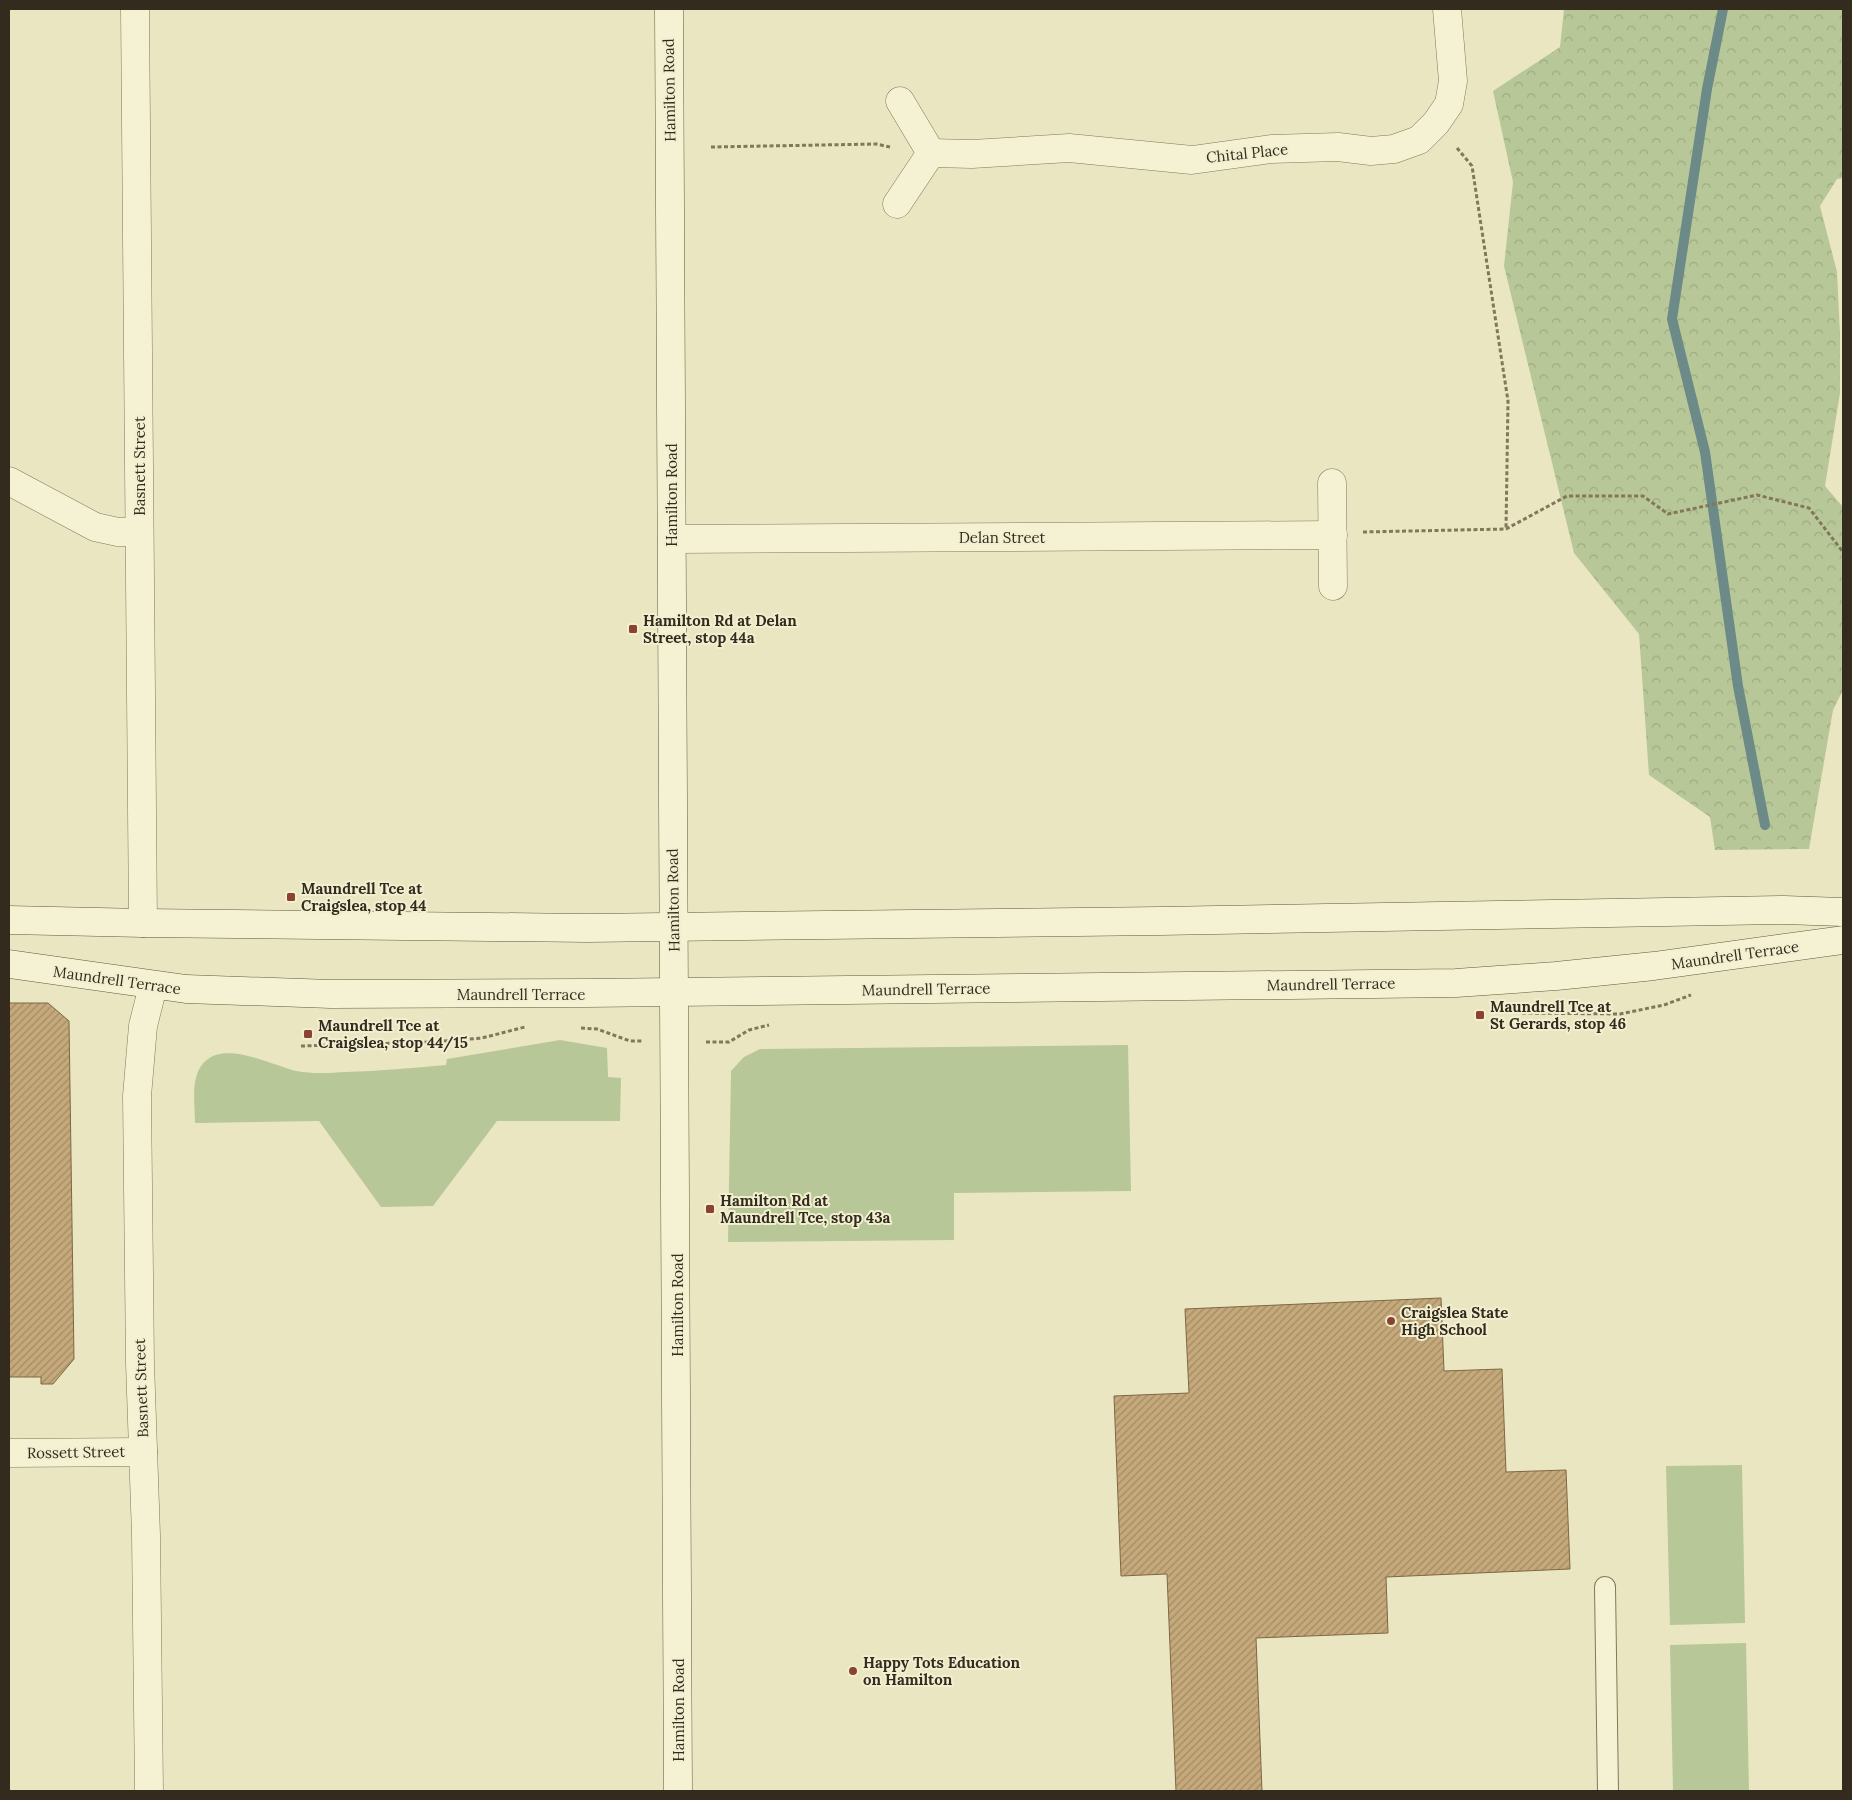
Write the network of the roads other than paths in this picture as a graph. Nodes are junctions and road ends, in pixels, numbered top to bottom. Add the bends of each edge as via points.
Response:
1 (135, 9) edge
2 (669, 9) edge
3 (1447, 9) edge
4 (900, 101) dead end
5 (931, 153) junction
6 (897, 204) dead end
7 (9, 481) edge
8 (1332, 483) dead end
9 (139, 532) junction
10 (1333, 535) junction
11 (672, 539) junction
12 (1333, 586) dead end
13 (1843, 912) edge
14 (9, 920) edge
15 (143, 923) junction
16 (674, 927) junction
17 (1843, 940) edge
18 (9, 964) edge
19 (153, 986) junction
20 (674, 992) junction
21 (143, 1452) junction
22 (9, 1453) edge
23 (1605, 1587) dead end
24 (149, 1791) edge
25 (678, 1791) edge
26 (1608, 1791) edge

1 - 9 main road, Basnett Street
2 - 11 main road, Hamilton Road
3 - 5 main road, Chital Place via 1453,81 1449,104 1436,123 1418,140 1394,149 1371,151 1338,146 1271,149 1192,160 1070,148
4 - 5 main road
5 - 6 main road
7 - 9 main road via 95,527
8 - 10 main road
9 - 15 main road, Basnett Street
10 - 11 main road, Delan Street
10 - 12 main road
11 - 16 main road, Hamilton Road
13 - 16 main road via 1784,910
14 - 15 main road
15 - 16 main road
16 - 20 main road, Hamilton Road
17 - 20 main road, Maundrell Terrace via 1654,966 1456,983
18 - 19 main road, Maundrell Terrace
19 - 20 main road, Maundrell Terrace via 221,992 331,994
19 - 21 main road, Basnett Street via 143,1026 137,1096
20 - 25 main road, Hamilton Road
21 - 22 main road, Rossett Street
21 - 24 main road, Basnett Street
23 - 26 lane

